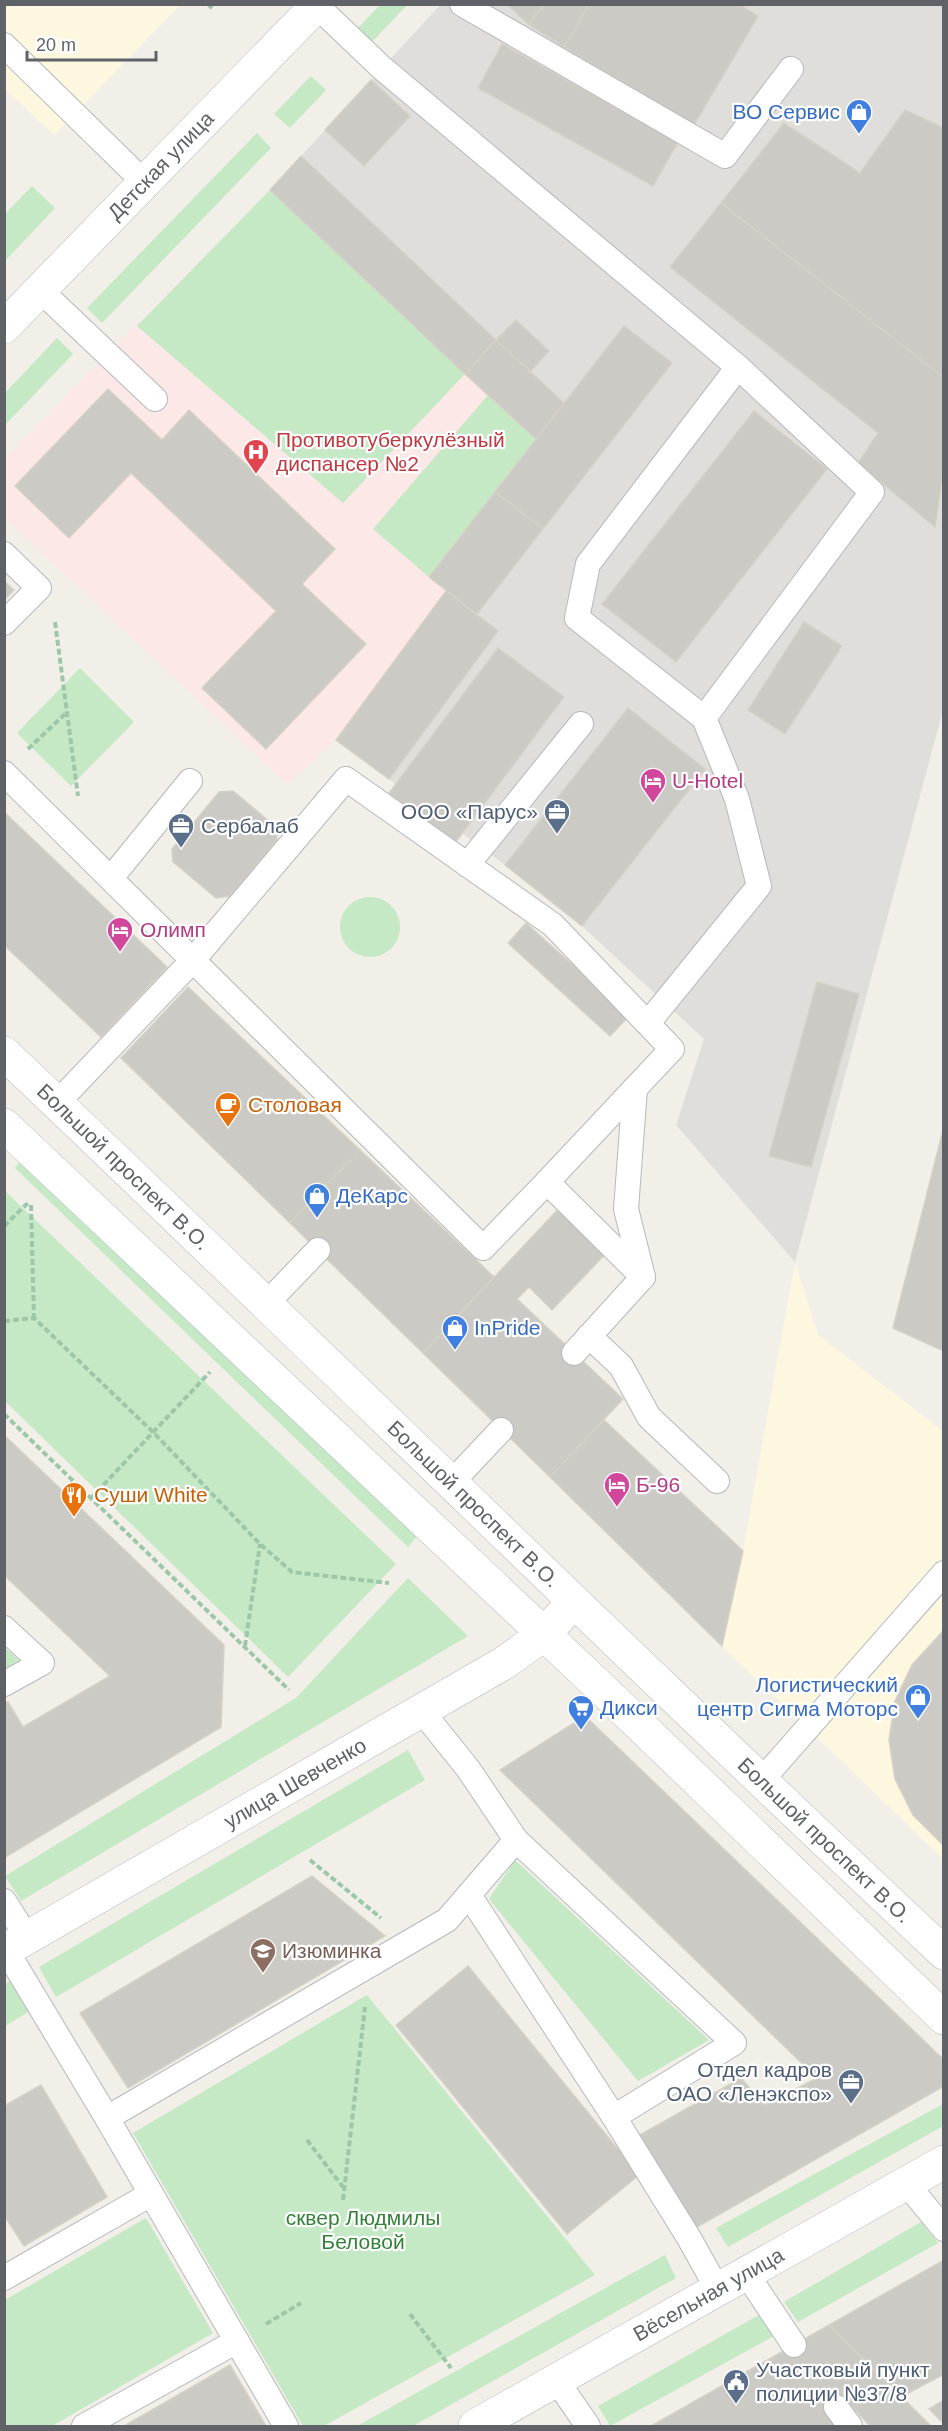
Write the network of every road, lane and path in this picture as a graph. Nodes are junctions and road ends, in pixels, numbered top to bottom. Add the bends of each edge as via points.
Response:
1 (208, 4) edge
2 (462, 4) edge
3 (317, 5) edge
4 (212, 8) dead end
5 (4, 45) edge
6 (790, 69) dead end
7 (145, 183) junction
8 (41, 291) junction
9 (4, 327) edge
10 (738, 367) junction
11 (155, 399) dead end
12 (4, 554) edge
13 (39, 588) junction
14 (4, 623) edge
15 (67, 713) junction
16 (704, 718) junction
17 (582, 724) dead end
18 (12, 765) edge
19 (190, 781) dead end
20 (86, 853) junction
21 (467, 865) junction
22 (111, 878) junction
23 (193, 960) junction
24 (648, 1023) junction
25 (4, 1053) edge
26 (635, 1088) junction
27 (57, 1103) junction
28 (8, 1135) edge
29 (547, 1182) junction
30 (4, 1226) edge
31 (318, 1250) dead end
32 (643, 1277) junction
33 (266, 1304) junction
34 (34, 1318) junction
35 (4, 1322) edge
36 (211, 1371) dead end
37 (4, 1414) edge
38 (501, 1430) dead end
39 (154, 1433) junction
40 (717, 1481) dead end
41 (452, 1482) junction
42 (91, 1498) junction
43 (260, 1544) junction
44 (944, 1573) edge
45 (389, 1583) dead end
46 (574, 1602) junction
47 (4, 1628) edge
48 (543, 1635) junction
49 (245, 1646) junction
50 (4, 1684) edge
51 (289, 1690) dead end
52 (422, 1710) junction
53 (761, 1781) junction
54 (516, 1840) junction
55 (310, 1860) dead end
56 (469, 1895) junction
57 (4, 1901) edge
58 (410, 1942) junction
59 (12, 1946) edge
60 (944, 1953) edge
61 (367, 1995) dead end
62 (944, 2018) edge
63 (614, 2117) junction
64 (107, 2118) junction
65 (307, 2140) dead end
66 (944, 2162) edge
67 (906, 2183) junction
68 (344, 2188) junction
69 (151, 2194) junction
70 (343, 2200) dead end
71 (944, 2229) edge
72 (746, 2273) junction
73 (4, 2278) edge
74 (718, 2290) junction
75 (300, 2303) dead end
76 (410, 2314) dead end
77 (237, 2341) junction
78 (794, 2345) dead end
79 (451, 2368) dead end
80 (557, 2381) junction
81 (84, 2427) edge
82 (286, 2427) edge
83 (475, 2427) edge
84 (588, 2427) edge

1 - 4 path
2 - 6 lane via 725,156
3 - 7 main road, Детская улица
3 - 10 lane via 382,68
5 - 7 lane
7 - 8 main road, Детская улица
8 - 9 main road, Детская улица
8 - 11 lane
10 - 16 lane via 588,564 577,618
10 - 16 lane via 872,492
12 - 13 lane
13 - 14 lane
13 - 15 path via 52,604
15 - 18 path
15 - 20 path
16 - 24 lane via 737,800 759,886
17 - 21 lane
18 - 20 lane
19 - 22 lane
20 - 22 lane
21 - 23 lane via 346,779
21 - 24 lane via 552,925
22 - 23 lane
23 - 27 lane
23 - 29 lane via 396,1173 483,1248
24 - 26 lane via 672,1048
25 - 27 main road, Большой проспект В.О.
26 - 29 lane
26 - 32 lane via 626,1209
27 - 33 main road, Большой проспект В.О.
28 - 48 main road, Большой проспект В.О.
29 - 32 lane
30 - 34 path via 31,1200
31 - 33 lane
32 - 40 lane via 581,1344 621,1366 650,1417
33 - 41 main road, Большой проспект В.О.
34 - 35 path
34 - 39 path
36 - 39 path
37 - 42 path
38 - 41 lane
39 - 42 path
39 - 43 path
41 - 46 main road, Большой проспект В.О.
42 - 49 path
43 - 45 path via 292,1572
43 - 49 path
44 - 53 lane
46 - 48 main road, улица Шевченко
46 - 53 main road, Большой проспект В.О.
47 - 50 lane via 42,1663
48 - 52 main road, улица Шевченко via 504,1664
48 - 62 main road, Большой проспект В.О.
49 - 51 path
52 - 54 lane
52 - 59 main road, улица Шевченко
53 - 60 main road, Большой проспект В.О.
54 - 56 lane
54 - 63 lane via 734,2043
55 - 58 path
56 - 58 lane via 447,1920
56 - 63 lane
57 - 59 lane
58 - 64 lane
59 - 64 lane
61 - 68 path
63 - 74 lane
64 - 69 lane
65 - 68 path
66 - 67 main road, Вёсельная улица
67 - 71 lane
67 - 72 main road, Вёсельная улица
68 - 70 path
69 - 73 lane
69 - 77 lane
72 - 74 main road, Вёсельная улица
72 - 78 lane
74 - 80 main road, Вёсельная улица
75 - 77 path
76 - 79 path
77 - 81 lane
77 - 82 lane
80 - 83 main road, Вёсельная улица
80 - 84 lane

